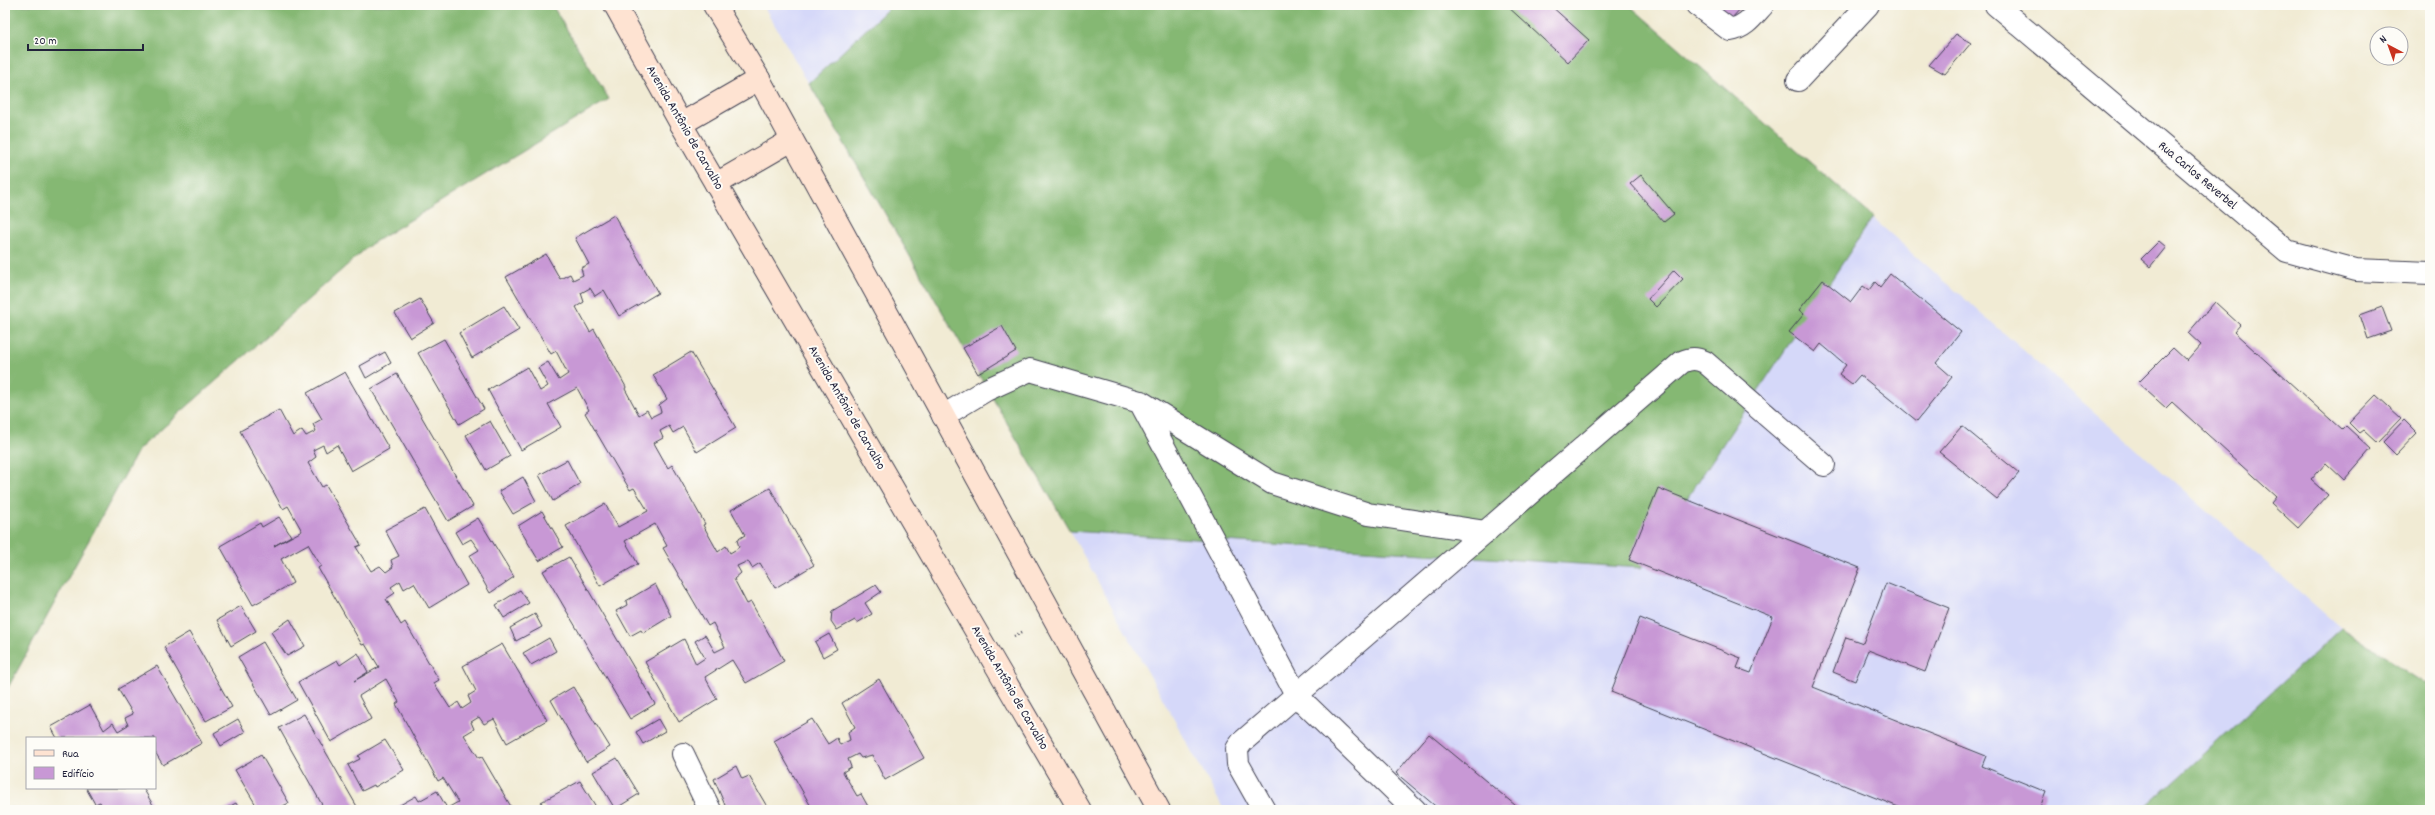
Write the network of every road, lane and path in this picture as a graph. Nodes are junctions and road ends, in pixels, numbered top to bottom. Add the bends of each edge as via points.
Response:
1 (615, 5) edge
2 (714, 5) edge
3 (1697, 5) edge
4 (1763, 5) edge
5 (1868, 5) edge
6 (1996, 5) edge
7 (759, 79) junction
8 (1798, 80) dead end
9 (681, 124) junction
10 (792, 140) junction
11 (716, 184) junction
12 (2430, 273) edge
13 (1140, 402) junction
14 (943, 416) junction
15 (1824, 466) dead end
16 (1486, 532) junction
17 (1052, 615) junction
18 (988, 651) junction
19 (1297, 696) junction
20 (683, 754) dead end
21 (710, 810) edge
22 (1080, 810) edge
23 (1159, 810) edge
24 (1264, 810) edge
25 (1415, 810) edge

1 - 9 main road, Avenida Antônio de Carvalho
2 - 7 main road
3 - 4 street via 1730,30 1739,29 1746,24
5 - 8 street
6 - 12 street, Rua Carlos Reverbel via 2287,251 2356,270
7 - 9 main road
7 - 10 main road
9 - 11 main road, Avenida Antônio de Carvalho
10 - 11 main road
10 - 14 main road
11 - 18 main road, Avenida Antônio de Carvalho
13 - 14 street via 1030,370 986,390
13 - 16 street via 1272,483 1368,514
13 - 19 street
14 - 17 main road
15 - 16 street via 1705,362 1690,359 1682,362
16 - 19 street
17 - 18 path
17 - 23 main road
18 - 22 main road, Avenida Antônio de Carvalho
19 - 24 street via 1237,749 1238,764
19 - 25 street
20 - 21 street

